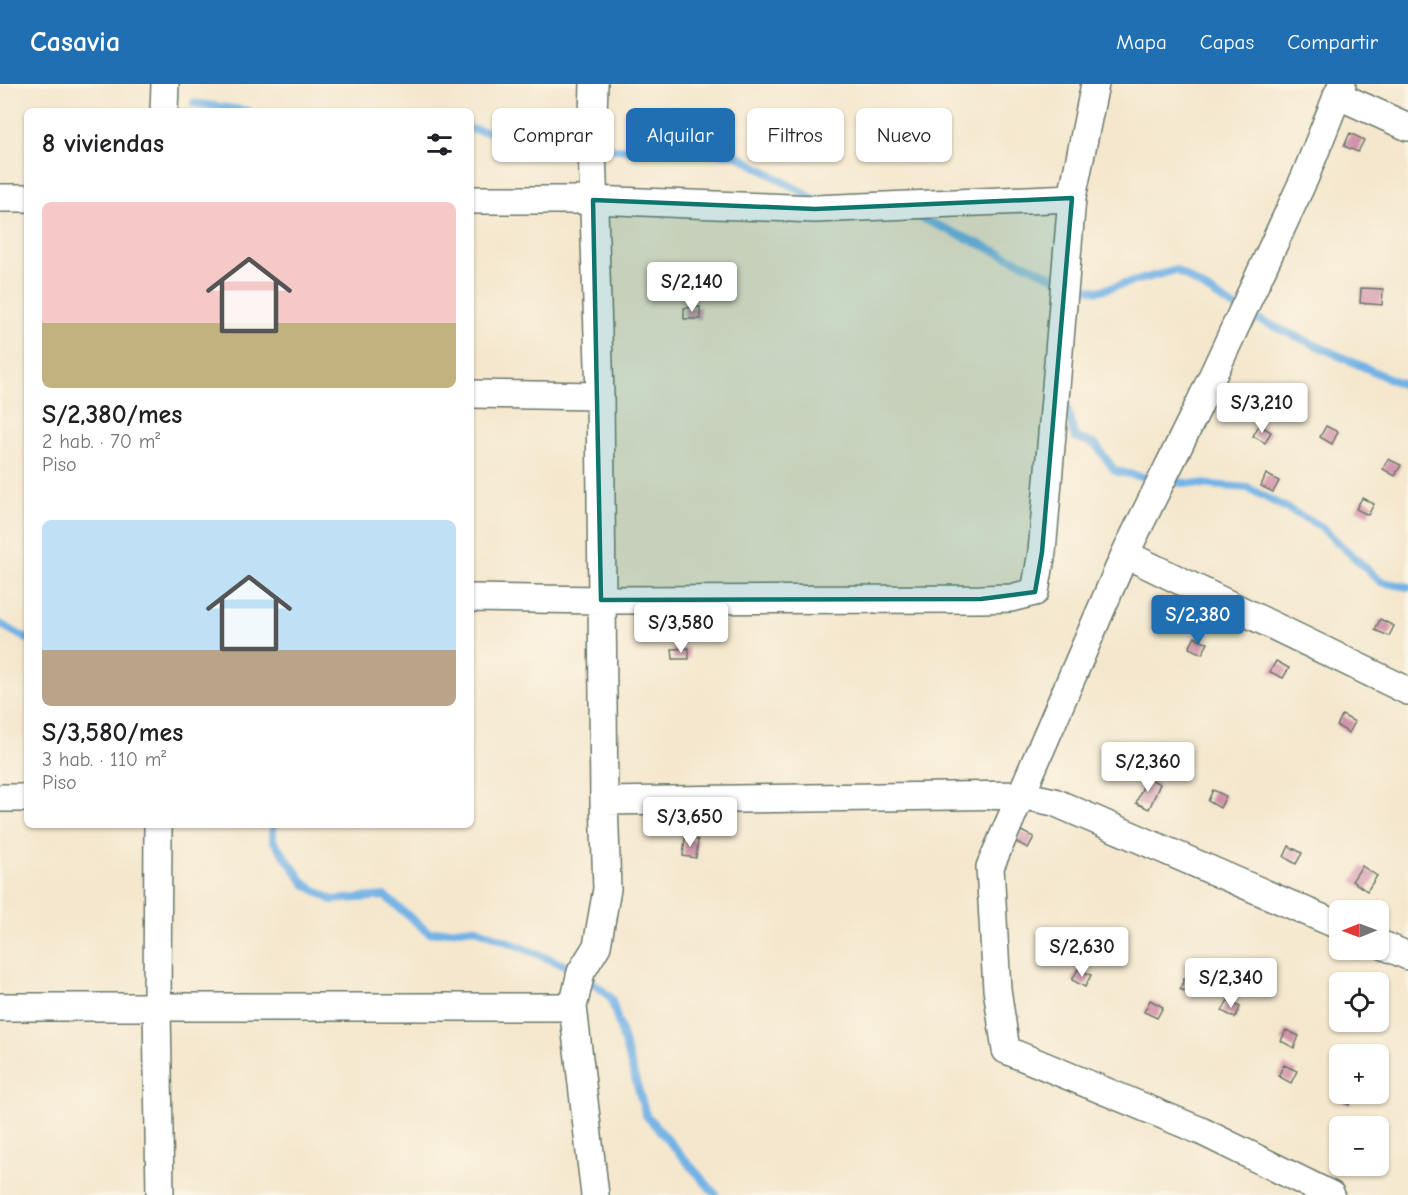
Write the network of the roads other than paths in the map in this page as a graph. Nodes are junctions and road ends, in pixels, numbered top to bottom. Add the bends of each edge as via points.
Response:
1 (165, 84) edge
2 (594, 84) edge
3 (1095, 84) edge
4 (1340, 89) edge
5 (164, 108) edge
6 (1408, 127) edge
7 (0, 198) edge
8 (24, 198) edge
9 (1072, 198) junction
10 (474, 200) edge
11 (593, 200) junction
12 (474, 394) edge
13 (600, 396) junction
14 (1125, 554) junction
15 (474, 598) edge
16 (601, 600) junction
17 (1408, 691) edge
18 (1021, 795) junction
19 (0, 798) edge
20 (24, 798) edge
21 (604, 801) junction
22 (158, 828) edge
23 (1329, 921) edge
24 (1389, 948) edge
25 (1408, 956) edge
26 (0, 1007) edge
27 (573, 1007) junction
28 (157, 1008) junction
29 (160, 1195) edge
30 (595, 1195) edge
31 (1330, 1195) edge

1 - 5 street
2 - 11 street
3 - 9 street
4 - 6 street
4 - 14 street via 1305,177
7 - 8 street
9 - 11 street via 815,209
9 - 16 street via 1042,552 1035,592 981,599
10 - 11 street
11 - 13 street
12 - 13 street
13 - 16 street
14 - 17 street
14 - 18 street
15 - 16 street
16 - 21 street
18 - 21 street
18 - 23 street via 1054,802
18 - 31 street via 990,867 997,989 1006,1050 1201,1131
19 - 20 street
21 - 27 street via 608,889 597,946 581,972
22 - 28 street
24 - 25 street
26 - 28 street
27 - 28 street
27 - 30 street
28 - 29 street

